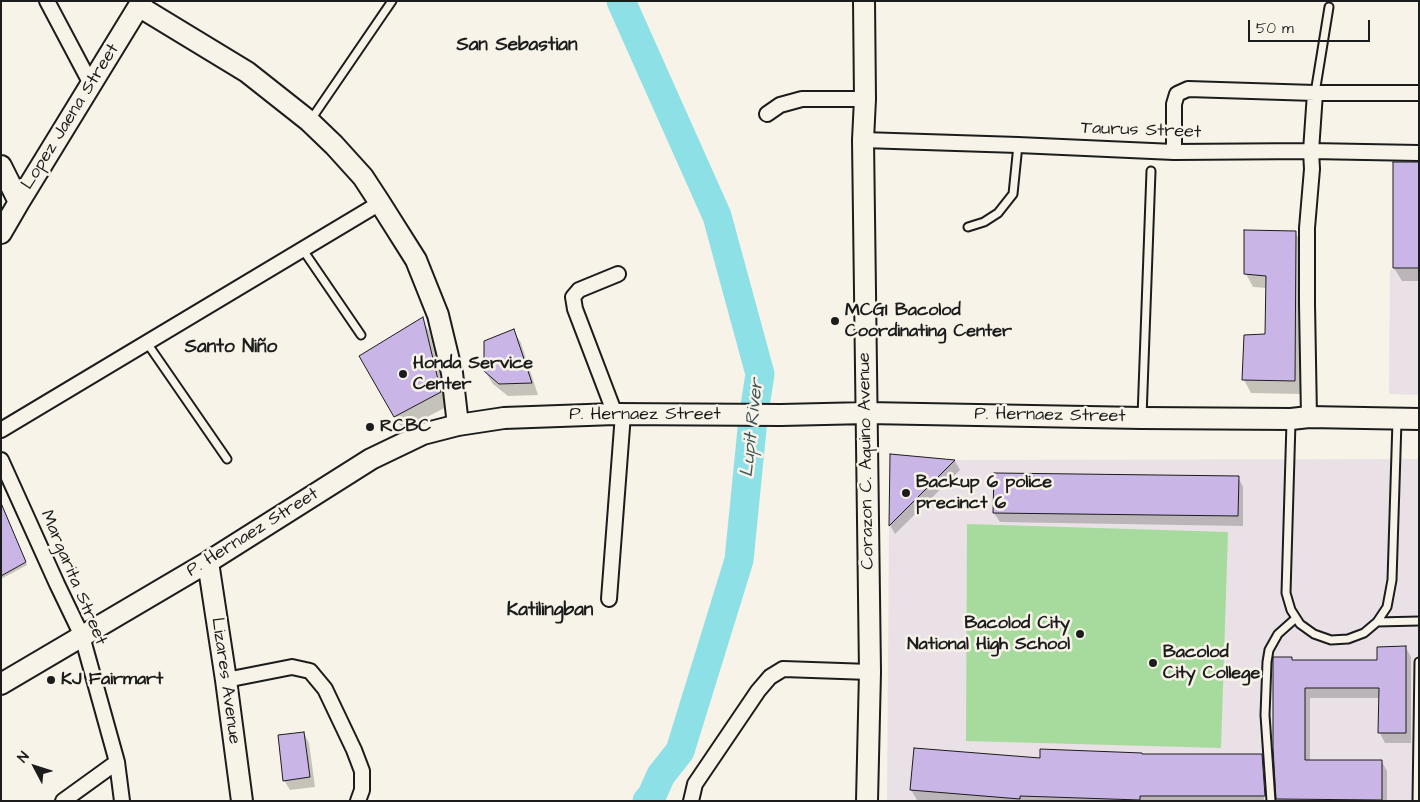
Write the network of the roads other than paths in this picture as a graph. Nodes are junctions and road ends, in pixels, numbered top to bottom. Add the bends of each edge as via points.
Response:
1 (47, 1) edge
2 (392, 1) edge
3 (864, 1) edge
4 (141, 4) edge
5 (1330, 7) dead end
6 (92, 84) junction
7 (1315, 93) junction
8 (1419, 93) edge
9 (865, 99) junction
10 (767, 114) dead end
11 (309, 121) junction
12 (863, 140) junction
13 (1018, 145) junction
14 (1312, 150) junction
15 (1174, 152) junction
16 (1419, 153) edge
17 (1, 166) edge
18 (1151, 171) dead end
19 (19, 202) junction
20 (380, 203) junction
21 (968, 227) dead end
22 (1, 233) edge
23 (303, 250) junction
24 (618, 274) dead end
25 (361, 335) dead end
26 (147, 343) junction
27 (867, 413) junction
28 (619, 414) junction
29 (1142, 418) junction
30 (1300, 418) junction
31 (1398, 419) junction
32 (1419, 420) edge
33 (458, 425) junction
34 (1, 430) edge
35 (227, 459) dead end
36 (1, 460) edge
37 (208, 562) junction
38 (609, 599) dead end
39 (1296, 618) junction
40 (1419, 621) edge
41 (1377, 622) junction
42 (82, 636) junction
43 (1419, 662) edge
44 (870, 672) junction
45 (226, 680) junction
46 (1, 684) edge
47 (117, 762) junction
48 (63, 801) edge
49 (122, 801) edge
50 (242, 801) edge
51 (358, 801) edge
52 (691, 801) edge
53 (867, 801) edge
54 (1271, 801) edge
55 (1417, 801) edge

1 - 6 street
2 - 11 lane
3 - 9 main road, Corazon C. Aquino Avenue
4 - 6 main road, Lopez Jaena Street
4 - 11 main road via 247,72
5 - 7 lane
6 - 19 main road, Lopez Jaena Street
7 - 8 street
7 - 14 street
7 - 15 street via 1188,89 1177,94 1174,104
9 - 10 street via 802,98 780,105
9 - 12 main road, Corazon C. Aquino Avenue
11 - 20 main road via 363,177
12 - 13 street, Taurus Street
12 - 27 main road, Corazon C. Aquino Avenue
13 - 15 street, Taurus Street
13 - 21 lane via 1013,194 998,213
14 - 15 street, Taurus Street
14 - 16 street, Taurus Street
14 - 30 street
17 - 19 main road
18 - 29 lane
19 - 22 main road, Lopez Jaena Street
20 - 23 street
20 - 33 main road via 416,260 438,315 452,373
23 - 25 lane
23 - 26 street
24 - 28 street via 580,290 572,297
26 - 34 street
26 - 35 lane
27 - 28 main road, P. Hernaez Street
27 - 29 main road, P. Hernaez Street
27 - 44 main road, Corazon C. Aquino Avenue
28 - 33 main road, P. Hernaez Street via 504,418
28 - 38 street
29 - 30 main road, P. Hernaez Street
30 - 31 main road, P. Hernaez Street
30 - 39 lane via 1286,593
31 - 32 main road, P. Hernaez Street
31 - 41 lane via 1392,580 1387,607
33 - 37 main road, P. Hernaez Street via 423,434 370,459
36 - 42 street, Margarita Street
37 - 42 main road, P. Hernaez Street
37 - 45 main road, Lizares Avenue
39 - 41 lane via 1314,634 1331,640 1348,639 1364,633
39 - 54 lane via 1278,634 1269,650 1265,715
40 - 41 lane
42 - 46 main road, P. Hernaez Street
42 - 47 street, Margarita Street
43 - 55 lane
44 - 52 street via 783,669 770,677 699,777
44 - 53 main road, Corazon C. Aquino Avenue
45 - 50 main road, Lizares Avenue
45 - 51 street via 292,667 310,671 325,689 362,771 362,790
47 - 48 street
47 - 49 street, Margarita Street

